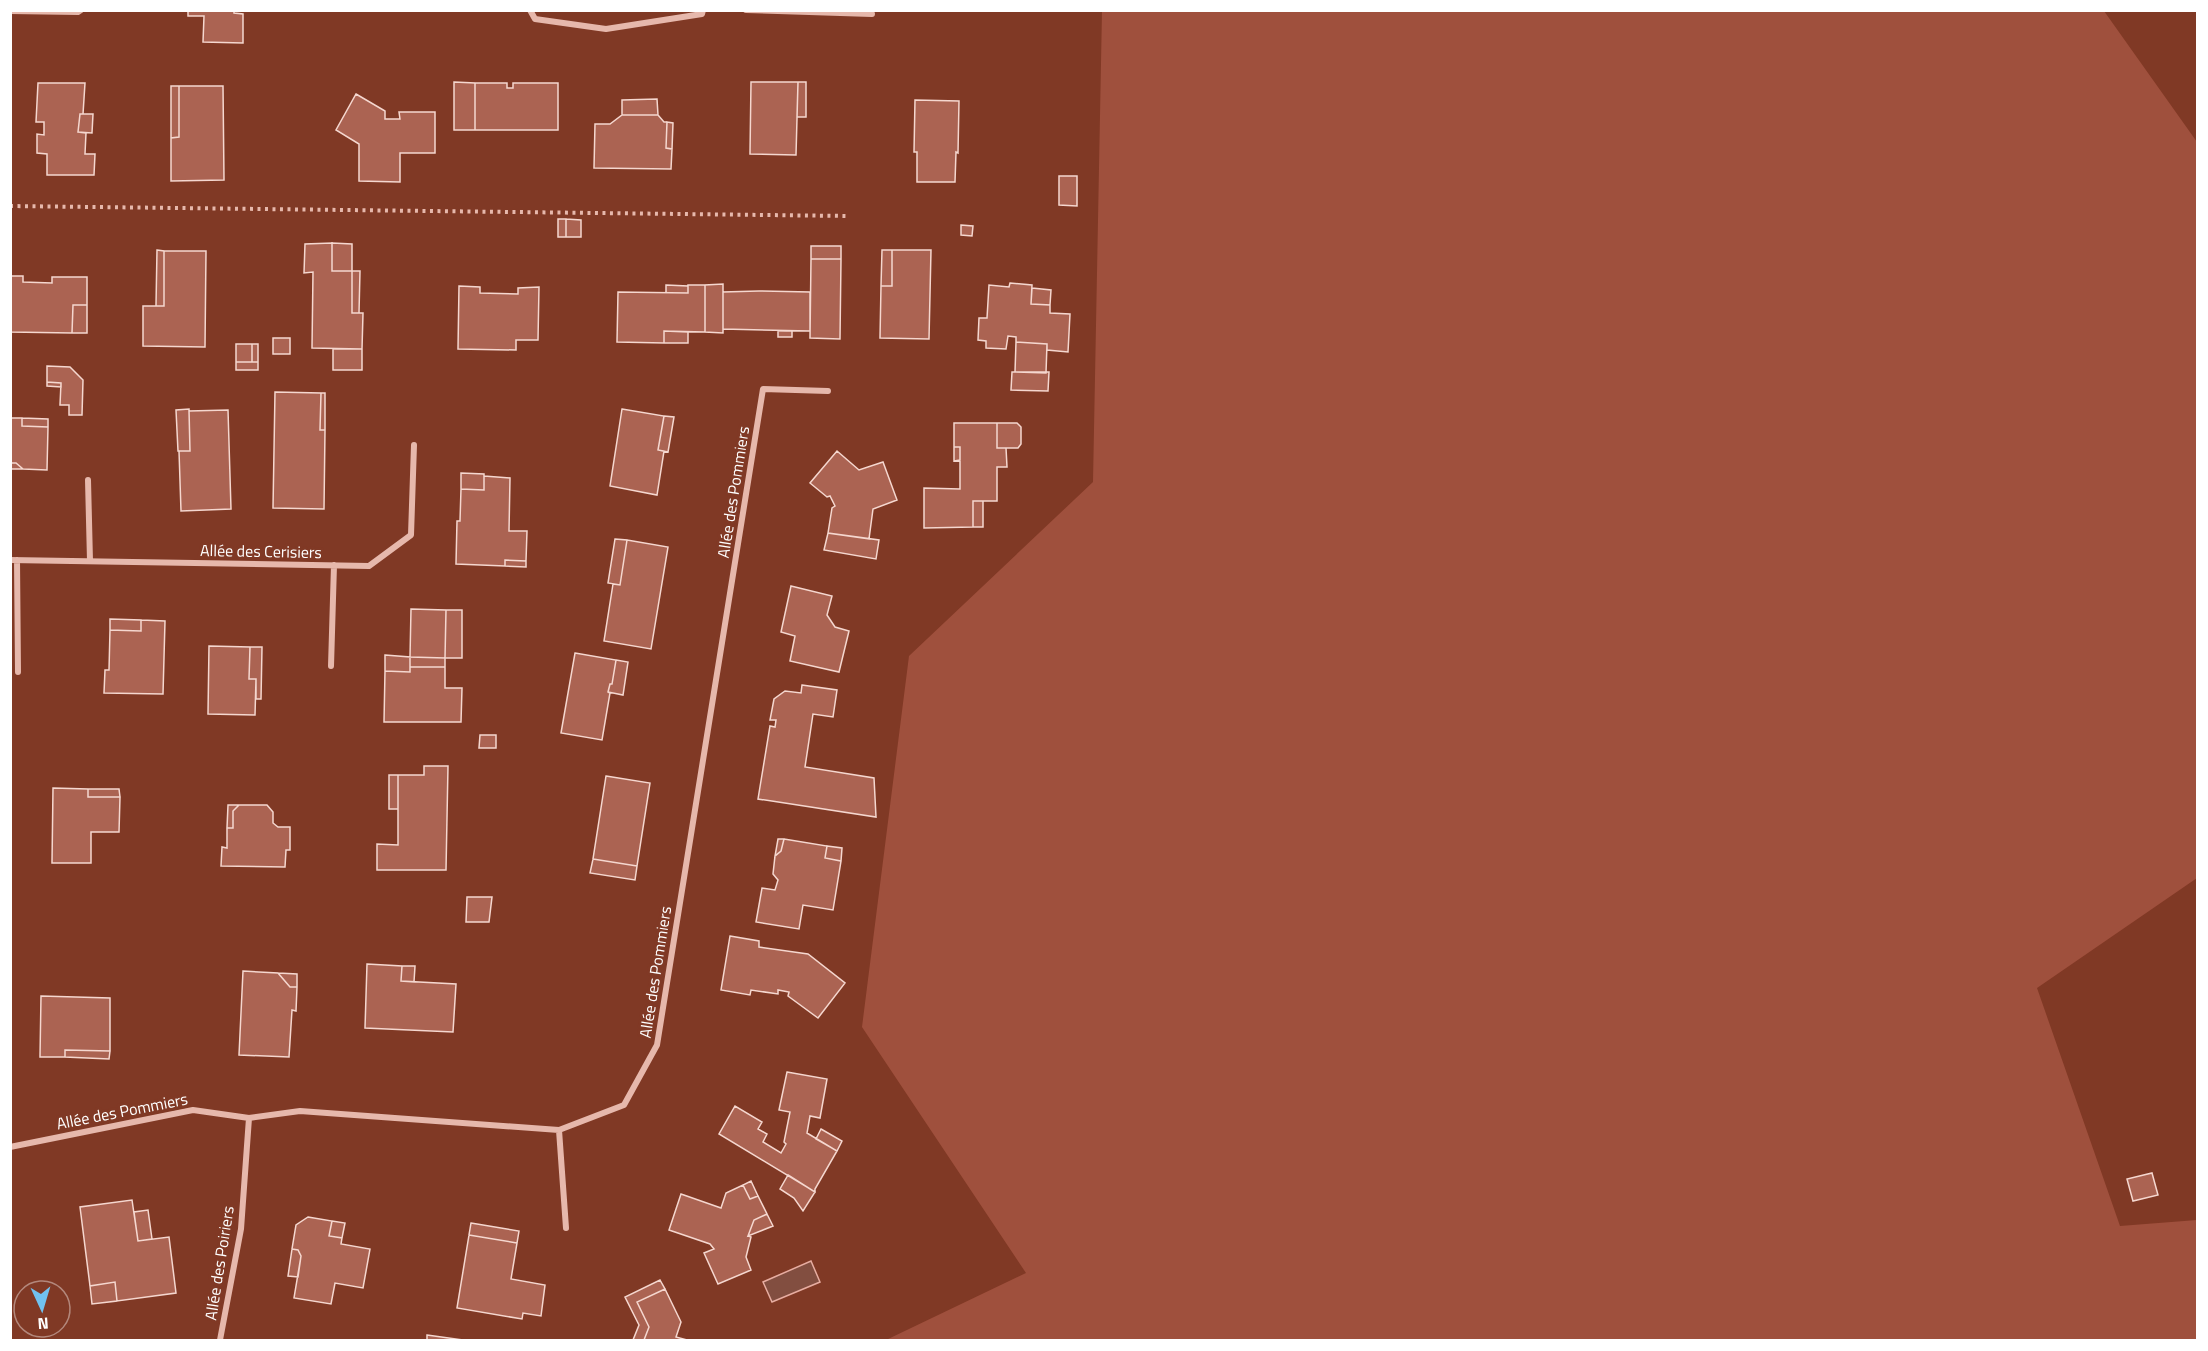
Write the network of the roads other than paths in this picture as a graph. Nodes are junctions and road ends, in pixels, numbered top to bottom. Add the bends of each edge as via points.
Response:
1 (81, 10) edge
2 (530, 10) edge
3 (703, 10) edge
4 (746, 10) edge
5 (10, 11) edge
6 (872, 14) dead end
7 (828, 391) dead end
8 (414, 445) dead end
9 (88, 480) dead end
10 (14, 560) edge
11 (90, 561) junction
12 (334, 565) junction
13 (332, 666) dead end
14 (18, 672) dead end
15 (249, 1118) junction
16 (559, 1130) junction
17 (10, 1147) edge
18 (566, 1228) dead end
19 (220, 1341) edge

1 - 5 street
2 - 3 street via 535,19 606,30 702,14
4 - 6 street
7 - 16 street, Allée des Pommiers via 763,389 657,1046 624,1106
8 - 12 street, Allée des Cerisiers via 411,535 369,566
9 - 11 street
10 - 11 street, Allée des Cerisiers
10 - 14 street
11 - 12 street, Allée des Cerisiers
12 - 13 street
15 - 16 street, Allée des Pommiers via 300,1111
15 - 17 street, Allée des Pommiers via 193,1110
15 - 19 street, Allée des Poiriers via 241,1229
16 - 18 street

